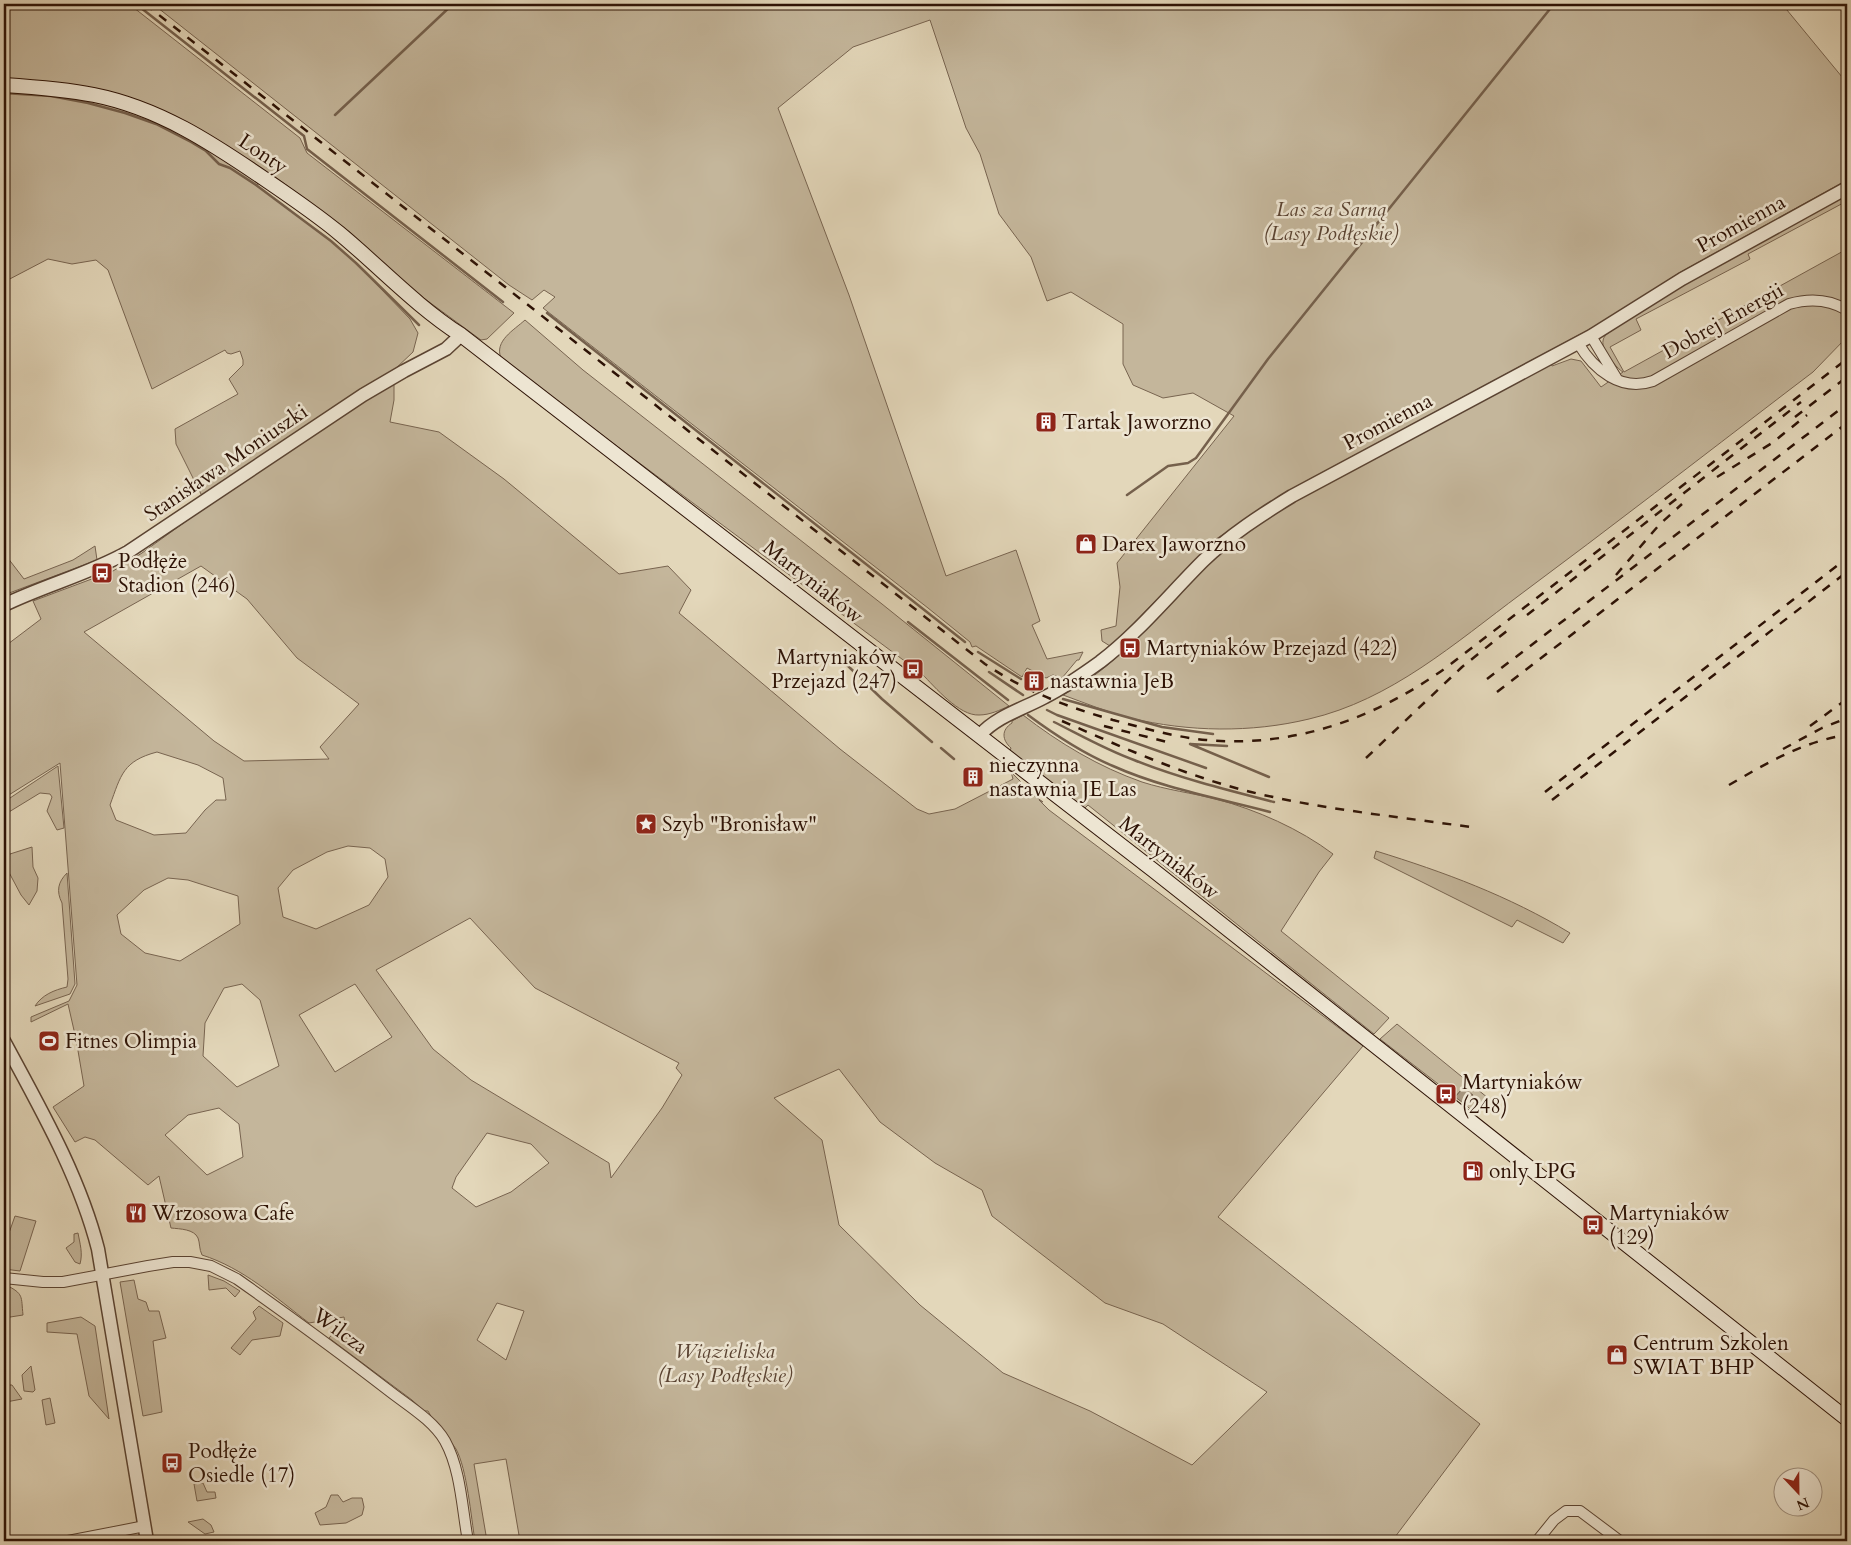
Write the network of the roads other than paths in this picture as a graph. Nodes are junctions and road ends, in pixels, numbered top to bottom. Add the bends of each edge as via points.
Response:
1 (4, 85) edge
2 (1847, 188) edge
3 (1847, 310) edge
4 (461, 335) junction
5 (1592, 336) junction
6 (1578, 343) junction
7 (1617, 380) junction
8 (4, 605) edge
9 (980, 735) junction
10 (4, 1041) edge
11 (102, 1274) junction
12 (4, 1278) edge
13 (1847, 1419) edge
14 (145, 1526) junction
15 (68, 1541) edge
16 (148, 1541) edge
17 (468, 1541) edge
18 (1537, 1541) edge
19 (1620, 1541) edge

1 - 4 main road, Lonty via 94,95 144,110 203,137 311,211 435,318
2 - 5 street, Promienna via 1682,279
3 - 7 street, Dobrej Energii via 1818,300 1789,304 1652,382 1637,385
4 - 8 street, Stanisława Moniuszki via 446,349 364,395 128,552
4 - 9 main road, Martyniaków
5 - 6 street, Promienna
5 - 7 street
6 - 7 street, Dobrej Energii via 1603,373
6 - 9 street, Promienna via 1261,515 1204,560 1131,636 1100,661 1065,686 991,724
9 - 13 main road, Martyniaków
10 - 11 street via 84,1201
11 - 12 street, Wilcza via 63,1282
11 - 14 street
11 - 17 street, Wilcza via 173,1262 199,1263 237,1279 323,1341 424,1418 444,1440 457,1477
14 - 15 street
14 - 16 street
18 - 19 street via 1554,1520 1566,1512 1580,1510

